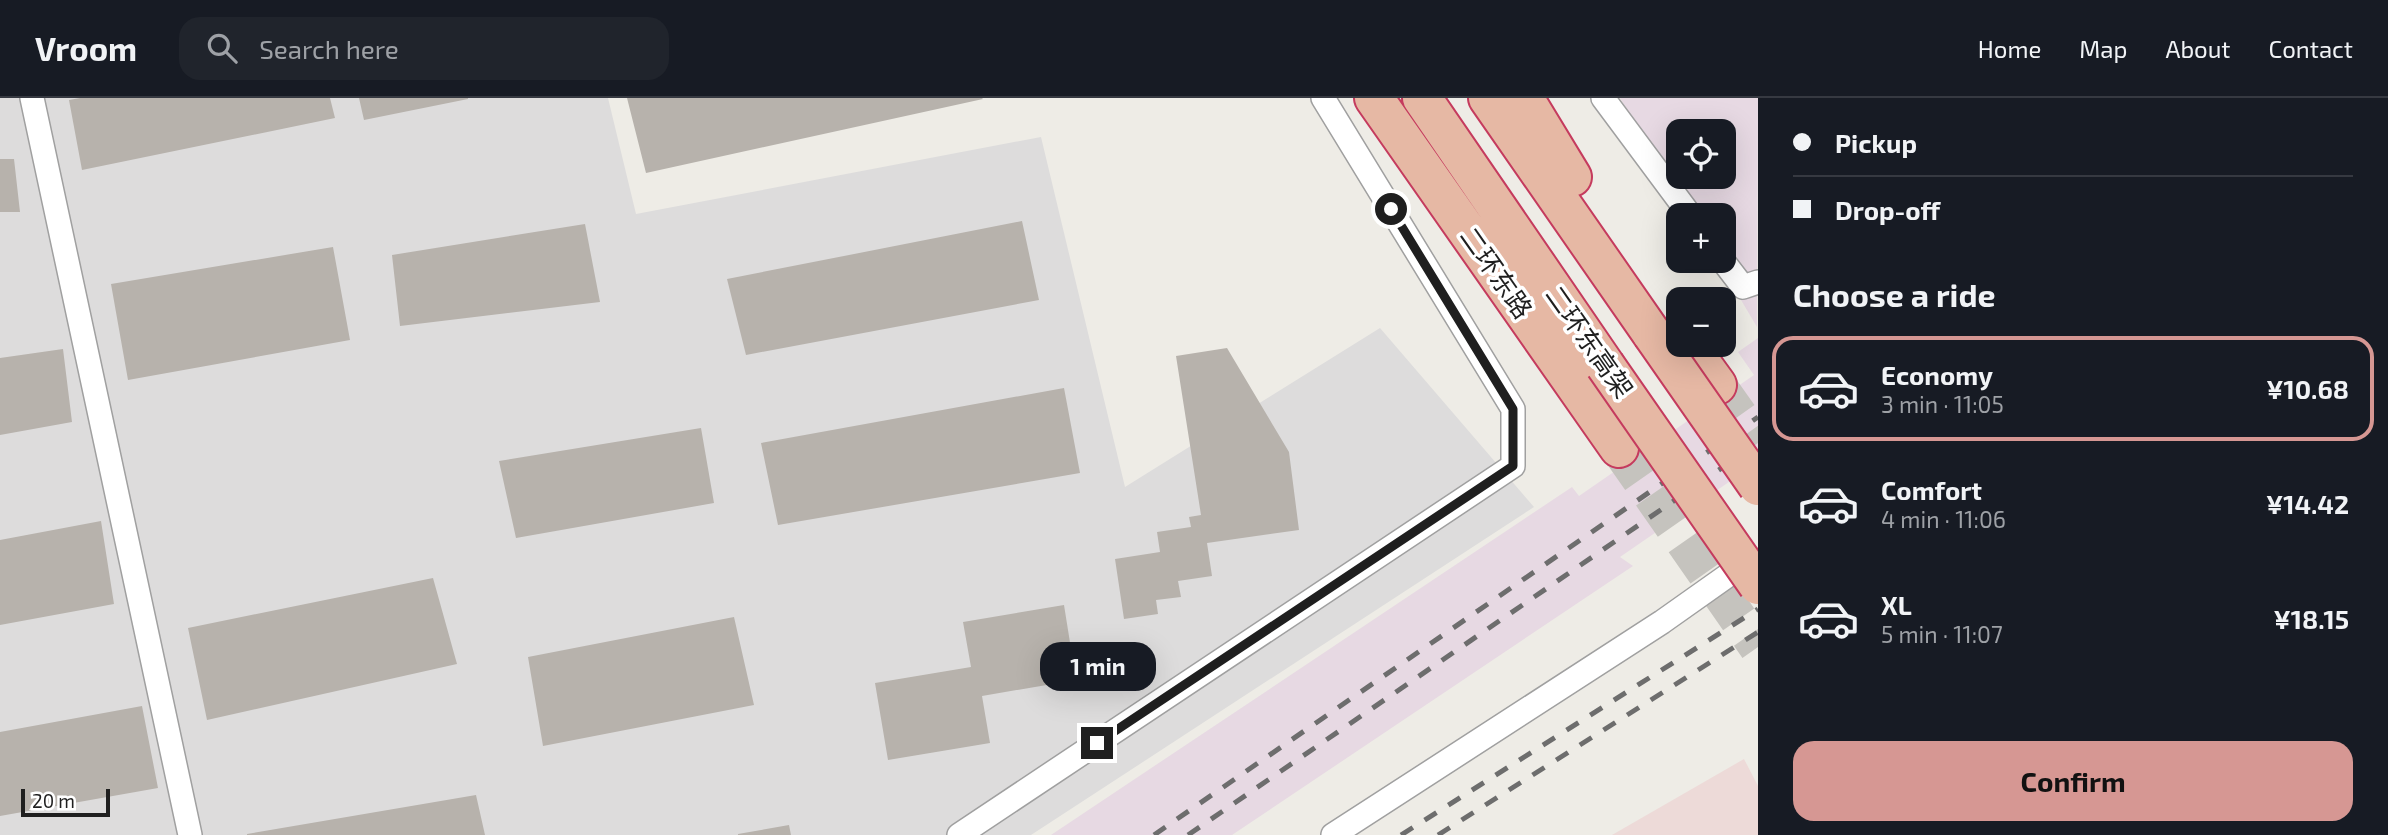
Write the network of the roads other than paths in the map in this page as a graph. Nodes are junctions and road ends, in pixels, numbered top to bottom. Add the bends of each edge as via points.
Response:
1 (32, 98) edge
2 (1323, 98) edge
3 (1374, 98) edge
4 (1422, 98) edge
5 (1488, 98) edge
6 (1524, 98) edge
7 (1603, 98) edge
8 (1680, 203) edge
9 (1732, 273) edge
10 (1758, 282) edge
11 (1666, 314) edge
12 (1697, 357) edge
13 (1717, 385) tunnel mouth
14 (1619, 448) tunnel mouth
15 (1758, 486) edge
16 (1758, 555) edge
17 (1758, 585) edge
18 (190, 835) edge
19 (959, 835) edge
20 (1333, 835) edge

1 - 18 street
2 - 19 street via 1513,409 1513,466
3 - 14 highway, 二环东路
4 - 17 highway, 二环东高架, bridge
5 - 15 highway, bridge
6 - 11 highway via 1592,209
7 - 8 street
9 - 10 street via 1743,287
12 - 13 highway
16 - 20 street

